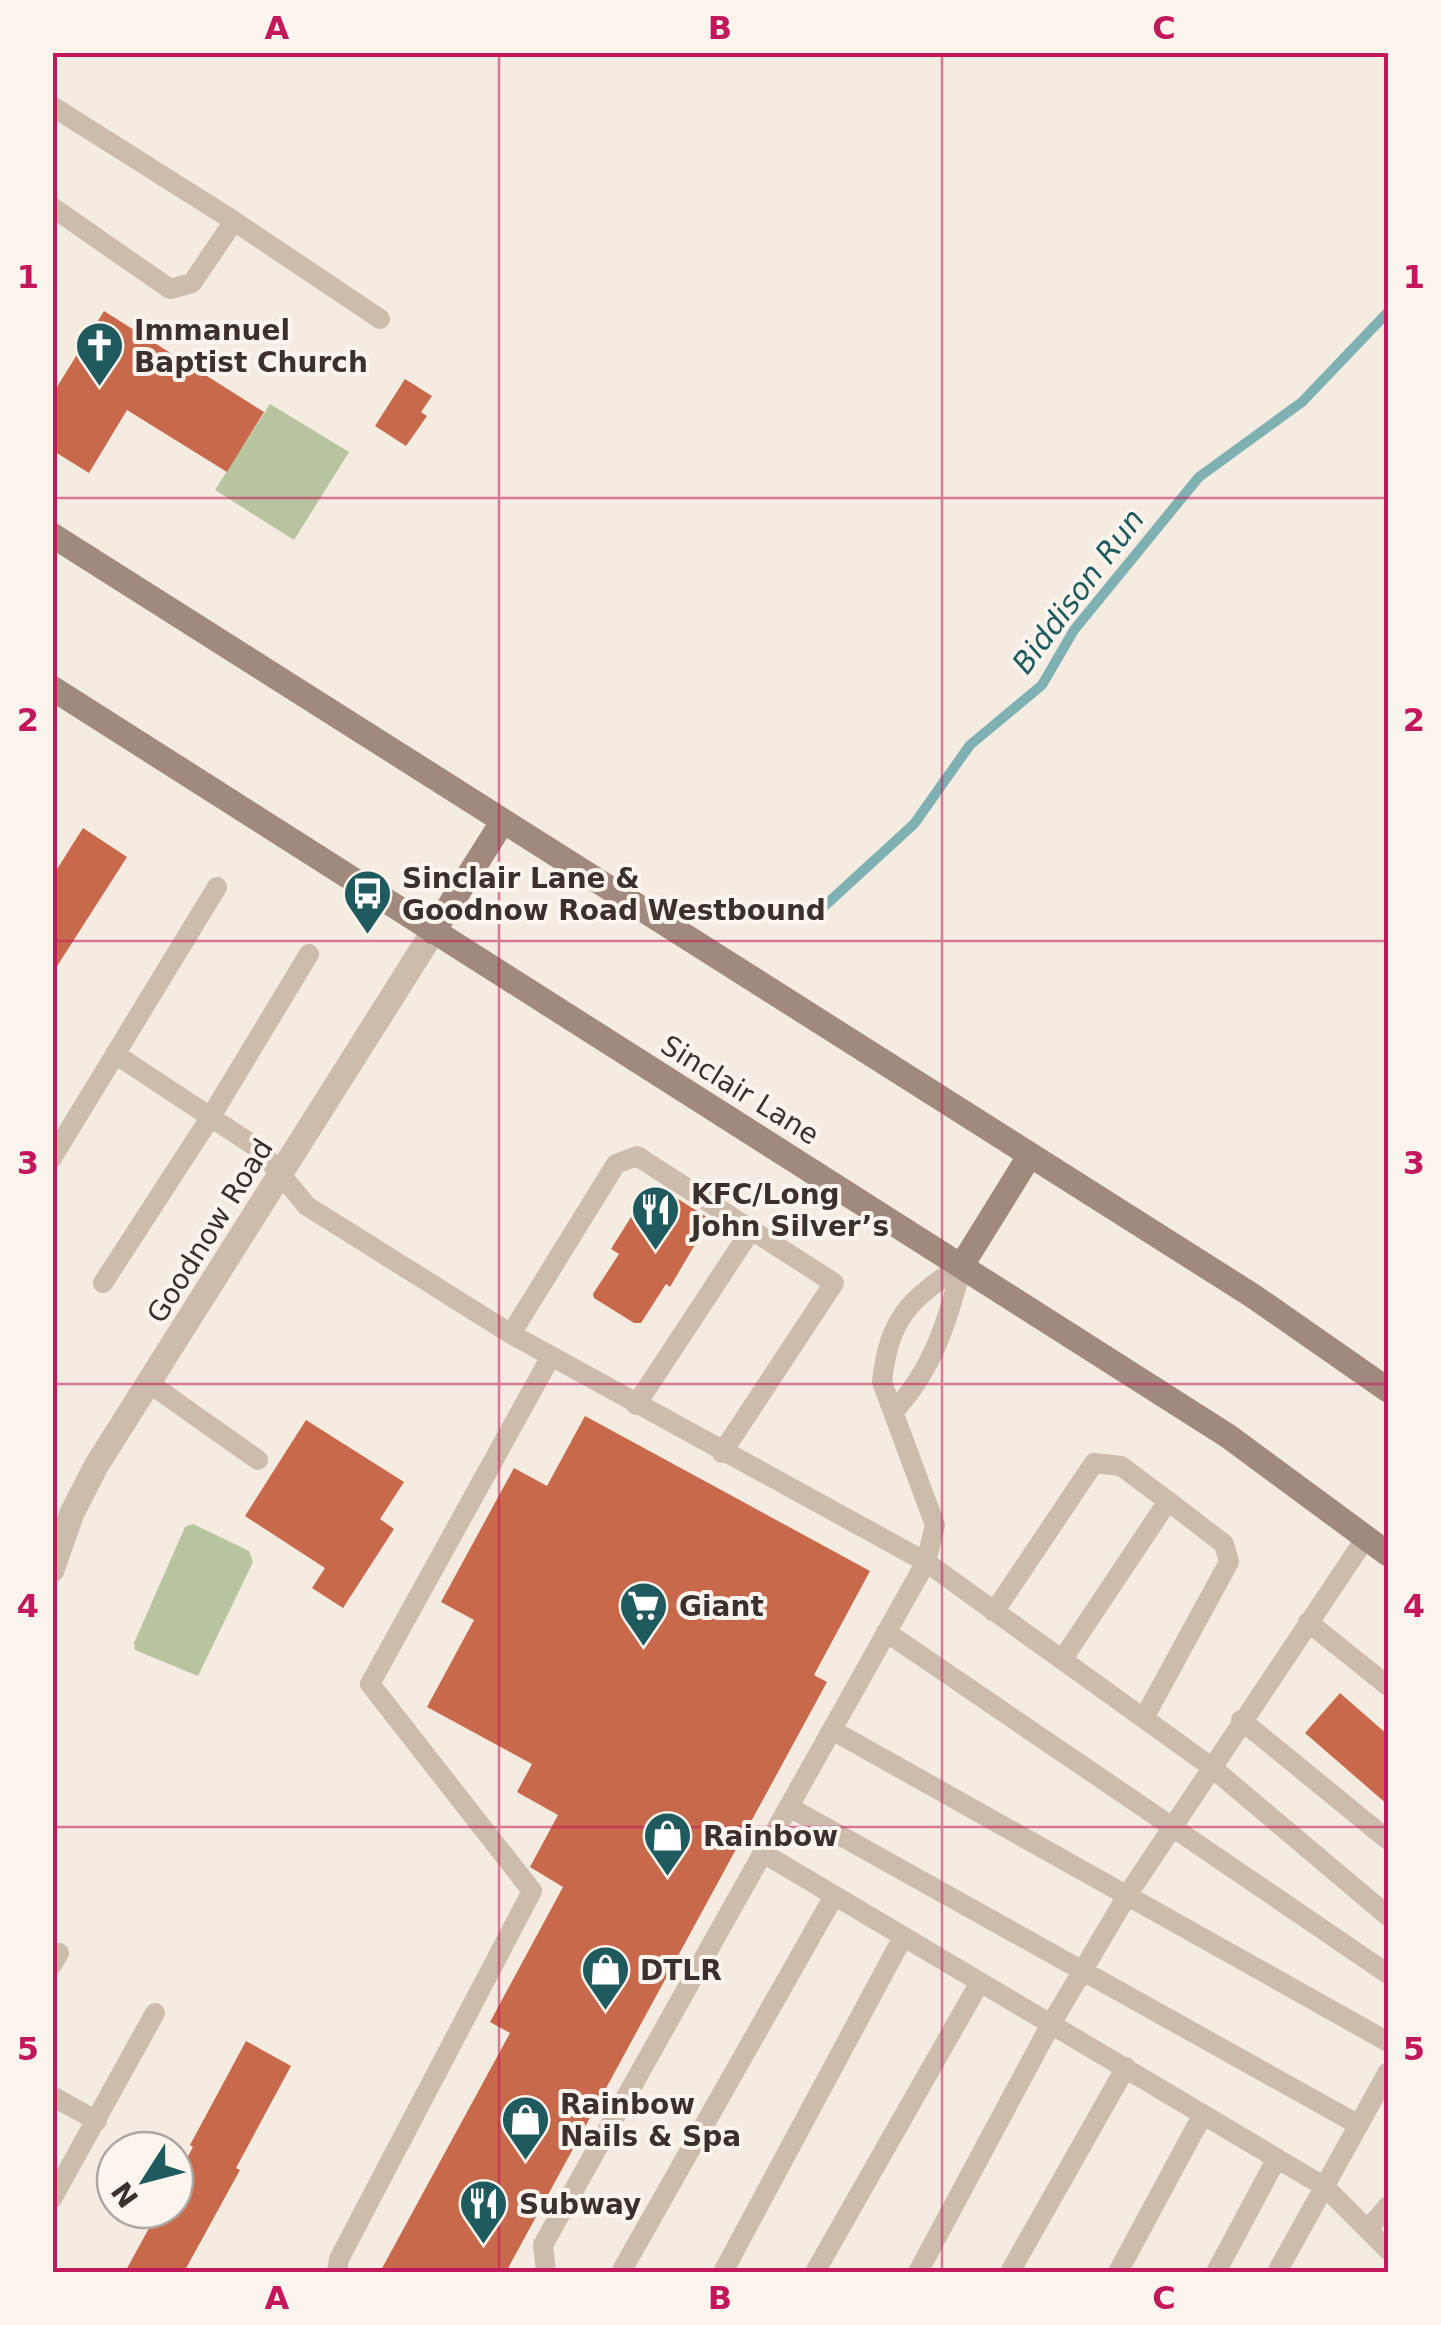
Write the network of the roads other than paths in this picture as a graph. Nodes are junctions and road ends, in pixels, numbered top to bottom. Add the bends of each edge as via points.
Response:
1 (52, 106) edge
2 (52, 207) edge
3 (234, 221) junction
4 (380, 319) dead end
5 (52, 535) edge
6 (52, 688) edge
7 (503, 821) junction
8 (217, 887) dead end
9 (433, 932) junction
10 (308, 954) dead end
11 (115, 1054) junction
12 (210, 1118) junction
13 (1030, 1156) junction
14 (52, 1158) edge
15 (282, 1174) junction
16 (751, 1230) junction
17 (962, 1266) junction
18 (103, 1283) dead end
19 (510, 1334) junction
20 (550, 1358) junction
21 (150, 1382) junction
22 (1388, 1390) edge
23 (636, 1406) junction
24 (893, 1412) junction
25 (722, 1453) junction
26 (258, 1460) dead end
27 (1168, 1501) junction
28 (1367, 1536) junction
29 (1388, 1554) edge
30 (926, 1562) junction
31 (52, 1570) edge
32 (994, 1612) junction
33 (1308, 1622) junction
34 (886, 1632) junction
35 (1062, 1660) junction
36 (1388, 1686) edge
37 (1144, 1718) junction
38 (1241, 1720) junction
39 (832, 1730) junction
40 (1210, 1766) junction
41 (788, 1807) junction
42 (1171, 1826) junction
43 (1388, 1840) edge
44 (762, 1854) junction
45 (1128, 1894) junction
46 (834, 1896) junction
47 (1388, 1916) edge
48 (903, 1936) junction
49 (1083, 1969) junction
50 (1388, 1974) edge
51 (980, 1982) junction
52 (155, 2013) dead end
53 (1050, 2024) junction
54 (1388, 2042) edge
55 (1126, 2067) junction
56 (1388, 2072) edge
57 (52, 2096) edge
58 (1203, 2114) junction
59 (97, 2121) junction
60 (1359, 2125) junction
61 (1276, 2158) junction
62 (1325, 2187) junction
63 (52, 2199) edge
64 (1388, 2206) edge
65 (1368, 2229) junction
66 (1388, 2250) edge
67 (337, 2272) edge
68 (546, 2272) edge
69 (621, 2272) edge
70 (722, 2272) edge
71 (816, 2272) edge
72 (918, 2272) edge
73 (1010, 2272) edge
74 (1118, 2272) edge
75 (1216, 2272) edge
76 (1277, 2272) edge

1 - 3 lane
2 - 3 lane via 170,288 192,283
3 - 4 lane
5 - 7 street
6 - 9 street, Sinclair Lane
7 - 9 street
7 - 13 street
8 - 11 lane
9 - 15 street, Goodnow Road
9 - 17 street, Sinclair Lane
10 - 12 lane
11 - 12 lane
11 - 14 lane
12 - 15 lane via 260,1150
12 - 18 lane
13 - 17 street
13 - 22 street
15 - 19 lane via 307,1206
15 - 21 street, Goodnow Road
16 - 19 lane via 637,1156 616,1164
16 - 23 lane
16 - 25 lane via 834,1283
17 - 24 lane via 925,1372
17 - 24 lane via 914,1297 892,1330 882,1382
17 - 28 street, Sinclair Lane via 1228,1436
19 - 20 lane
20 - 23 lane
20 - 67 lane via 370,1684 532,1890
21 - 26 lane
21 - 31 street, Goodnow Road via 72,1513
23 - 25 lane
24 - 30 lane via 934,1525
25 - 30 lane
27 - 32 lane via 1121,1466 1094,1463
27 - 35 lane
27 - 37 lane via 1224,1544 1229,1562
28 - 29 street, Sinclair Lane
28 - 33 lane
30 - 32 lane
30 - 34 lane
32 - 35 lane
33 - 36 lane
33 - 38 lane
34 - 39 lane
34 - 42 lane
35 - 37 lane
37 - 40 lane
38 - 40 lane
38 - 43 lane
39 - 41 lane
39 - 45 lane
40 - 42 lane
40 - 47 lane
41 - 44 lane
41 - 49 lane
42 - 45 lane
42 - 50 lane
44 - 46 lane
44 - 68 lane via 544,2245
45 - 49 lane
45 - 54 lane
46 - 48 lane
46 - 69 lane
48 - 51 lane
48 - 70 lane
49 - 53 lane
49 - 60 lane
51 - 53 lane
51 - 71 lane
52 - 59 lane
53 - 55 lane
53 - 72 lane
55 - 58 lane
55 - 73 lane
56 - 60 lane
57 - 59 lane
58 - 61 lane
58 - 74 lane
59 - 63 lane
60 - 62 lane
61 - 62 lane
61 - 75 lane
62 - 65 lane
62 - 76 lane
64 - 65 lane
65 - 66 lane

